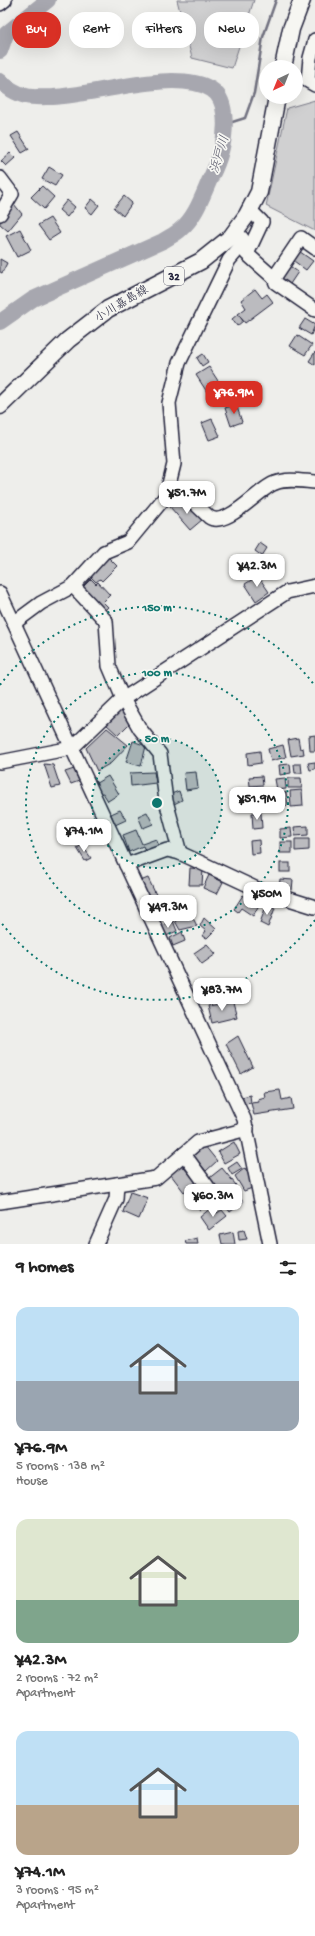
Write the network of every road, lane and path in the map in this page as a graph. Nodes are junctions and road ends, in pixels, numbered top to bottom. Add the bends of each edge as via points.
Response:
1 (5, 0) edge
2 (302, 0) edge
3 (0, 4) edge
4 (315, 40) edge
5 (284, 60) edge
6 (310, 86) edge
7 (276, 104) edge
8 (0, 178) edge
9 (252, 213) junction
10 (0, 214) edge
11 (238, 235) junction
12 (315, 248) edge
13 (274, 278) junction
14 (315, 310) edge
15 (0, 406) edge
16 (315, 482) edge
17 (166, 496) junction
18 (73, 586) junction
19 (315, 586) edge
20 (0, 593) edge
21 (14, 623) junction
22 (123, 699) junction
23 (72, 748) junction
24 (0, 762) edge
25 (180, 853) junction
26 (126, 865) junction
27 (315, 907) edge
28 (247, 1129) junction
29 (184, 1154) junction
30 (117, 1184) junction
31 (218, 1201) dead end
32 (0, 1202) edge
33 (96, 1244) edge
34 (270, 1244) edge

1 - 3 street
2 - 5 main road via 291,29
4 - 6 street
7 - 9 main road, 小川嘉島線 / 32 via 266,164
8 - 10 street via 12,194
9 - 11 main road, 小川嘉島線 / 32
9 - 13 street via 262,222 247,254
11 - 15 main road, 小川嘉島線 / 32 via 231,237 201,261 108,308 68,340
11 - 17 street via 240,246 230,260 179,362 169,403 174,464
12 - 13 street via 301,238
13 - 14 street via 276,283
16 - 17 street via 295,480 274,483 236,512 219,519 209,517 188,498
17 - 18 street via 128,542 104,552
18 - 21 street
18 - 22 street via 106,621 109,666
19 - 22 street via 287,592
20 - 21 street
21 - 23 street
22 - 23 street
22 - 25 street via 140,730 160,754 166,801
23 - 24 street
23 - 26 street
25 - 26 street via 167,850
25 - 27 street via 257,889
26 - 28 street
28 - 29 street via 198,1142
28 - 34 street
29 - 30 street via 156,1178
29 - 31 street
30 - 32 street
30 - 33 street via 116,1198

